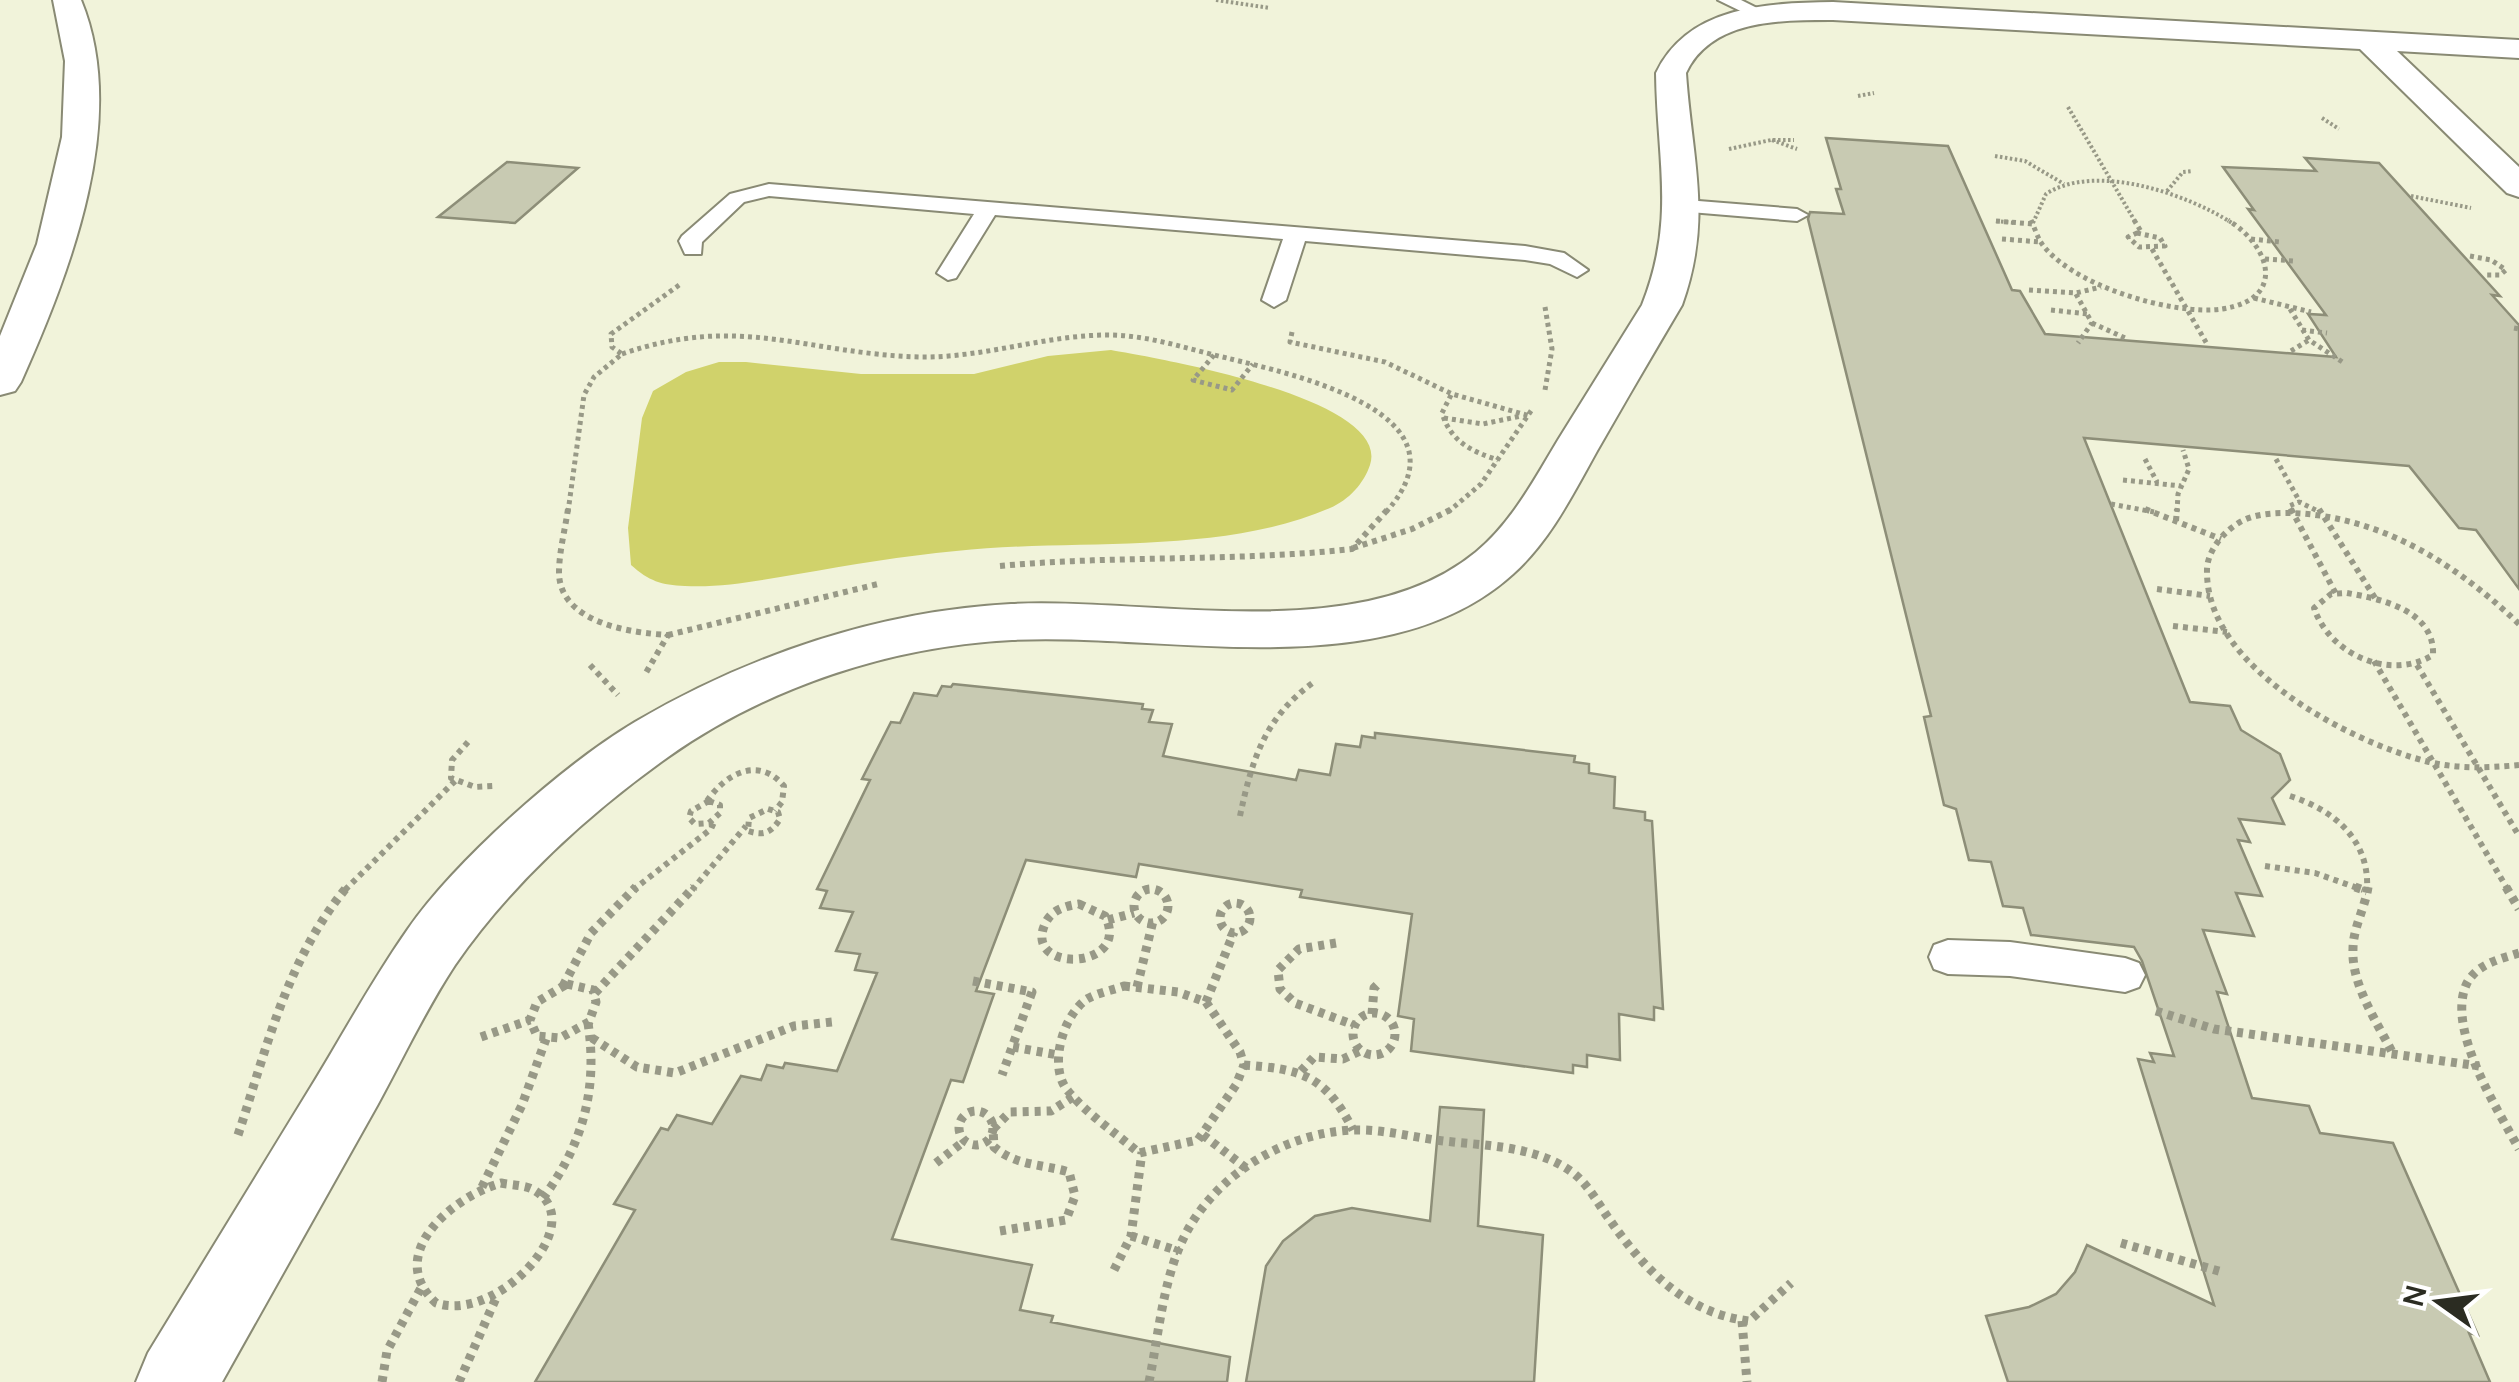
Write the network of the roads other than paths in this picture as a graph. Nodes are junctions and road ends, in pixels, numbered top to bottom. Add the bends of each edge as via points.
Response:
1 (67, 0) edge
2 (1744, 7) edge
3 (2368, 40) junction
4 (2519, 48) edge
5 (2473, 142) junction
6 (2519, 144) edge
7 (2519, 186) edge
8 (1686, 206) junction
9 (989, 207) junction
10 (1798, 215) dead end
11 (1296, 236) junction
12 (692, 250) dead end
13 (1577, 270) dead end
14 (948, 273) dead end
15 (1274, 300) dead end
16 (0, 382) edge
17 (1948, 957) dead end
18 (2131, 992) road end
19 (177, 1382) edge

1 - 16 main road via 82,69 74,190 45,284
2 - 3 main road
2 - 8 main road via 1727,24 1692,40 1673,65
3 - 4 main road
3 - 5 main road
5 - 6 main road
5 - 7 main road
8 - 10 lane
8 - 19 main road via 1682,255 1662,306 1538,514 1500,559 1451,592 1369,621 1316,628 1067,620 900,635 748,686 668,728 596,778 510,857 434,945
9 - 11 lane
9 - 12 lane via 754,192 690,241
9 - 14 lane
11 - 13 lane via 1525,253
11 - 15 lane
17 - 18 lane via 2010,959

